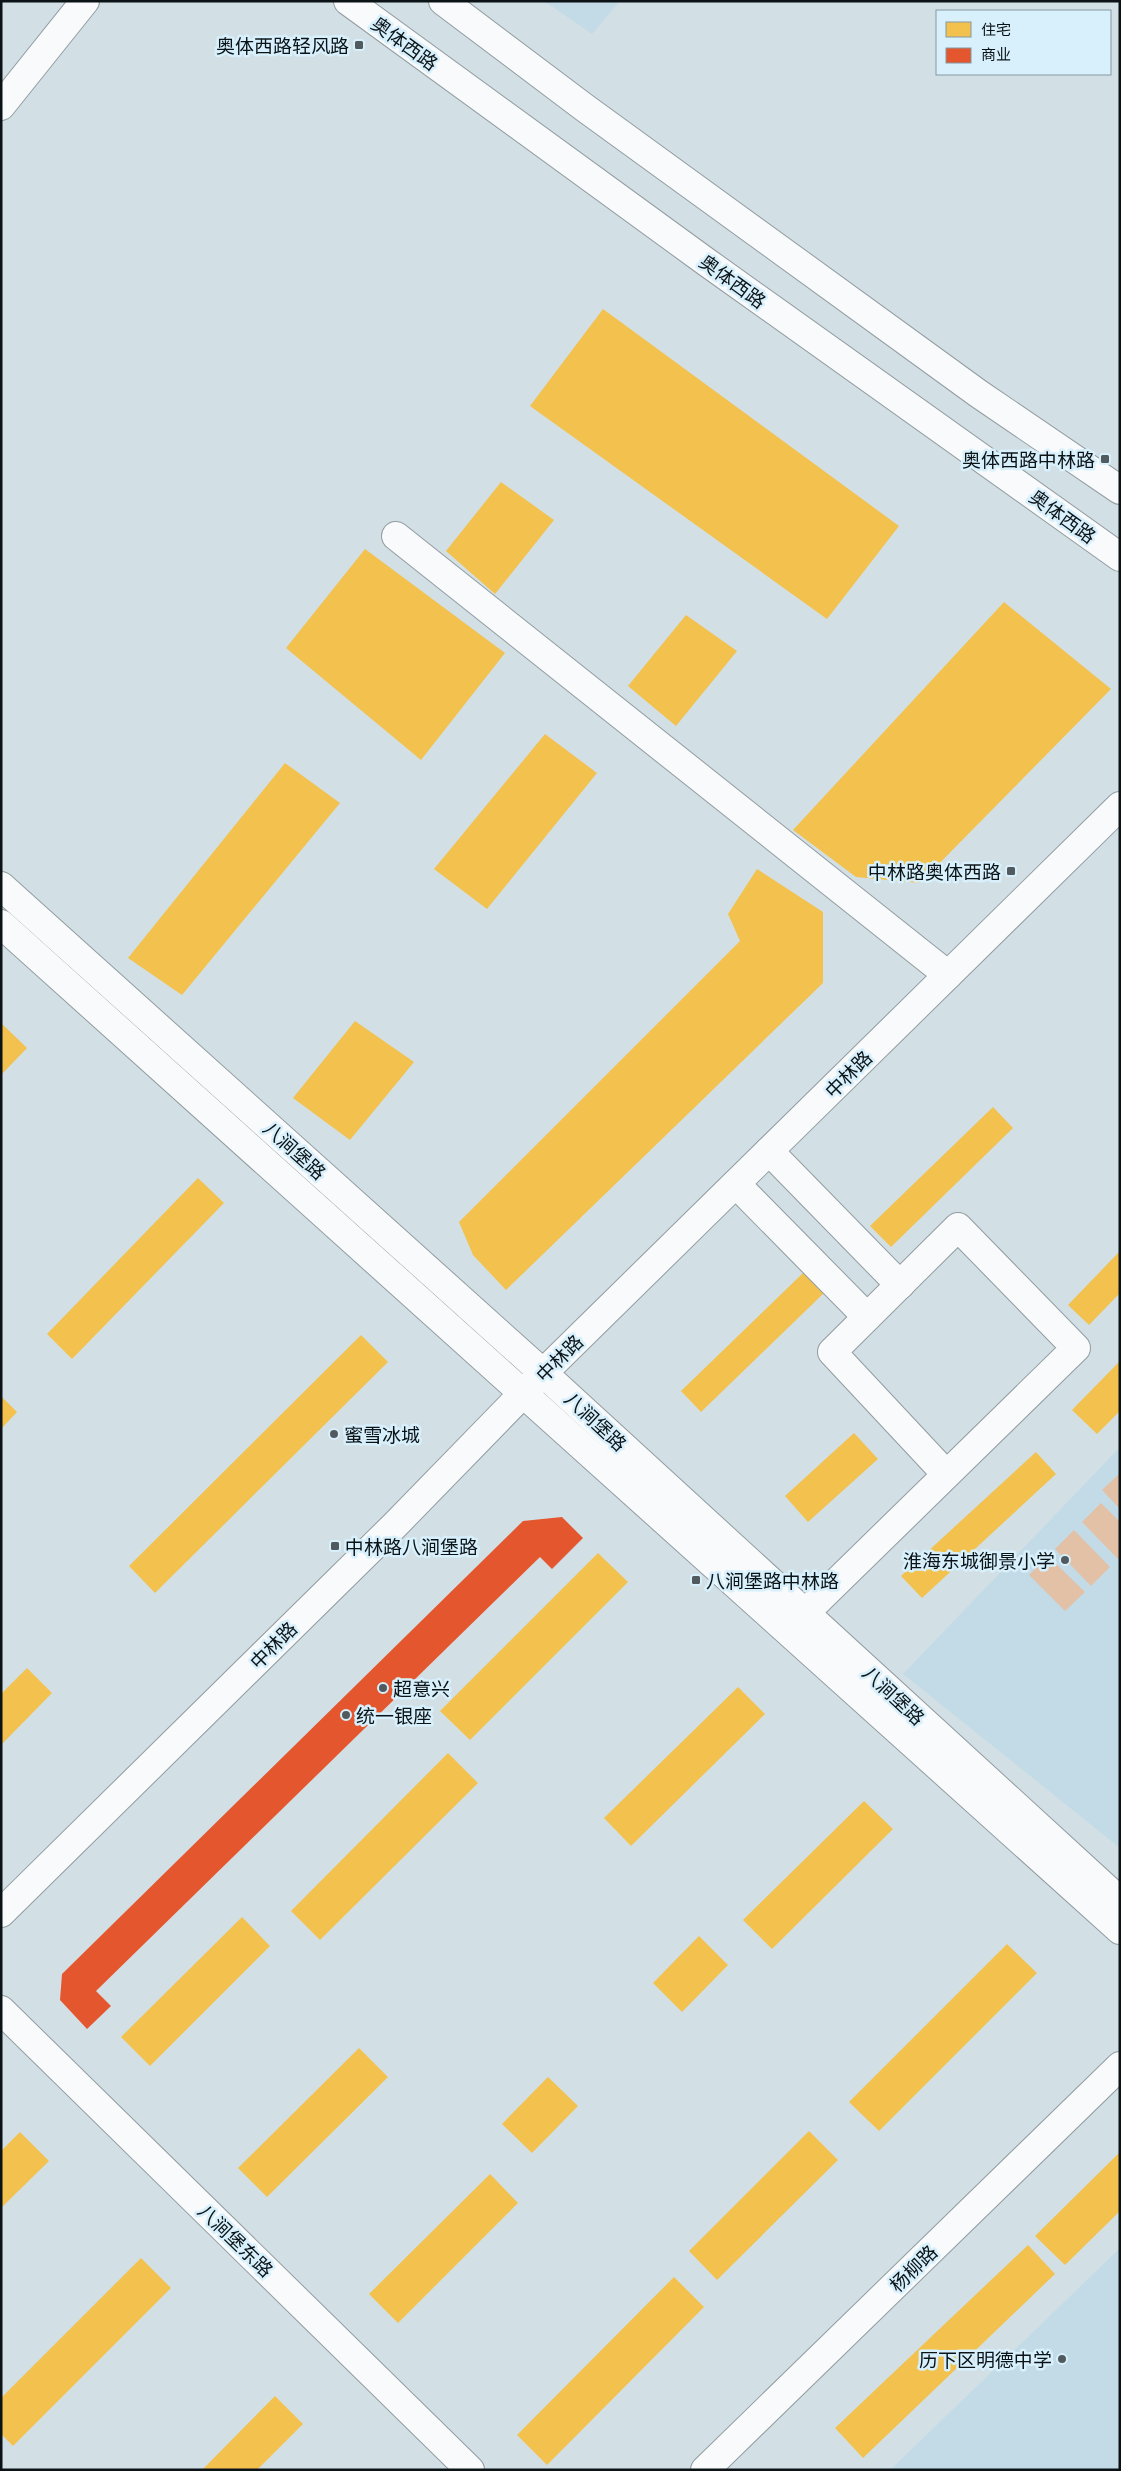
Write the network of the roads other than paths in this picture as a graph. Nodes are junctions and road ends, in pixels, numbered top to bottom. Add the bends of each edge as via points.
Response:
1 (85, 1) edge
2 (348, 1) edge
3 (442, 1) edge
4 (1, 106) edge
5 (1120, 490) edge
6 (396, 536) dead end
7 (1120, 557) edge
8 (1120, 806) edge
9 (1, 886) edge
10 (1, 924) edge
11 (948, 975) junction
12 (769, 1151) junction
13 (736, 1184) junction
14 (900, 1284) junction
15 (867, 1317) junction
16 (543, 1373) junction
17 (524, 1393) junction
18 (946, 1474) junction
19 (805, 1613) junction
20 (1120, 1901) edge
21 (1, 1913) edge
22 (1120, 1930) edge
23 (1, 2010) edge
24 (1120, 2066) edge
25 (470, 2470) edge
26 (705, 2470) edge

1 - 4 street
2 - 7 street, 奥体西路
3 - 5 street via 971,388
6 - 11 street
8 - 11 street, 中林路
9 - 16 street, 八涧堡路
10 - 17 street, 八涧堡路
11 - 12 street, 中林路
12 - 13 street, 中林路
12 - 14 street
13 - 15 street
13 - 16 street, 中林路
14 - 15 street
14 - 18 street via 958,1227 1076,1348
15 - 18 street via 832,1352
16 - 17 street, 中林路
16 - 19 street, 八涧堡路
17 - 21 street, 中林路 via 389,1531
17 - 22 street, 八涧堡路
18 - 19 street
19 - 20 street, 八涧堡路
23 - 25 street, 八涧堡东路
24 - 26 street, 杨柳路

